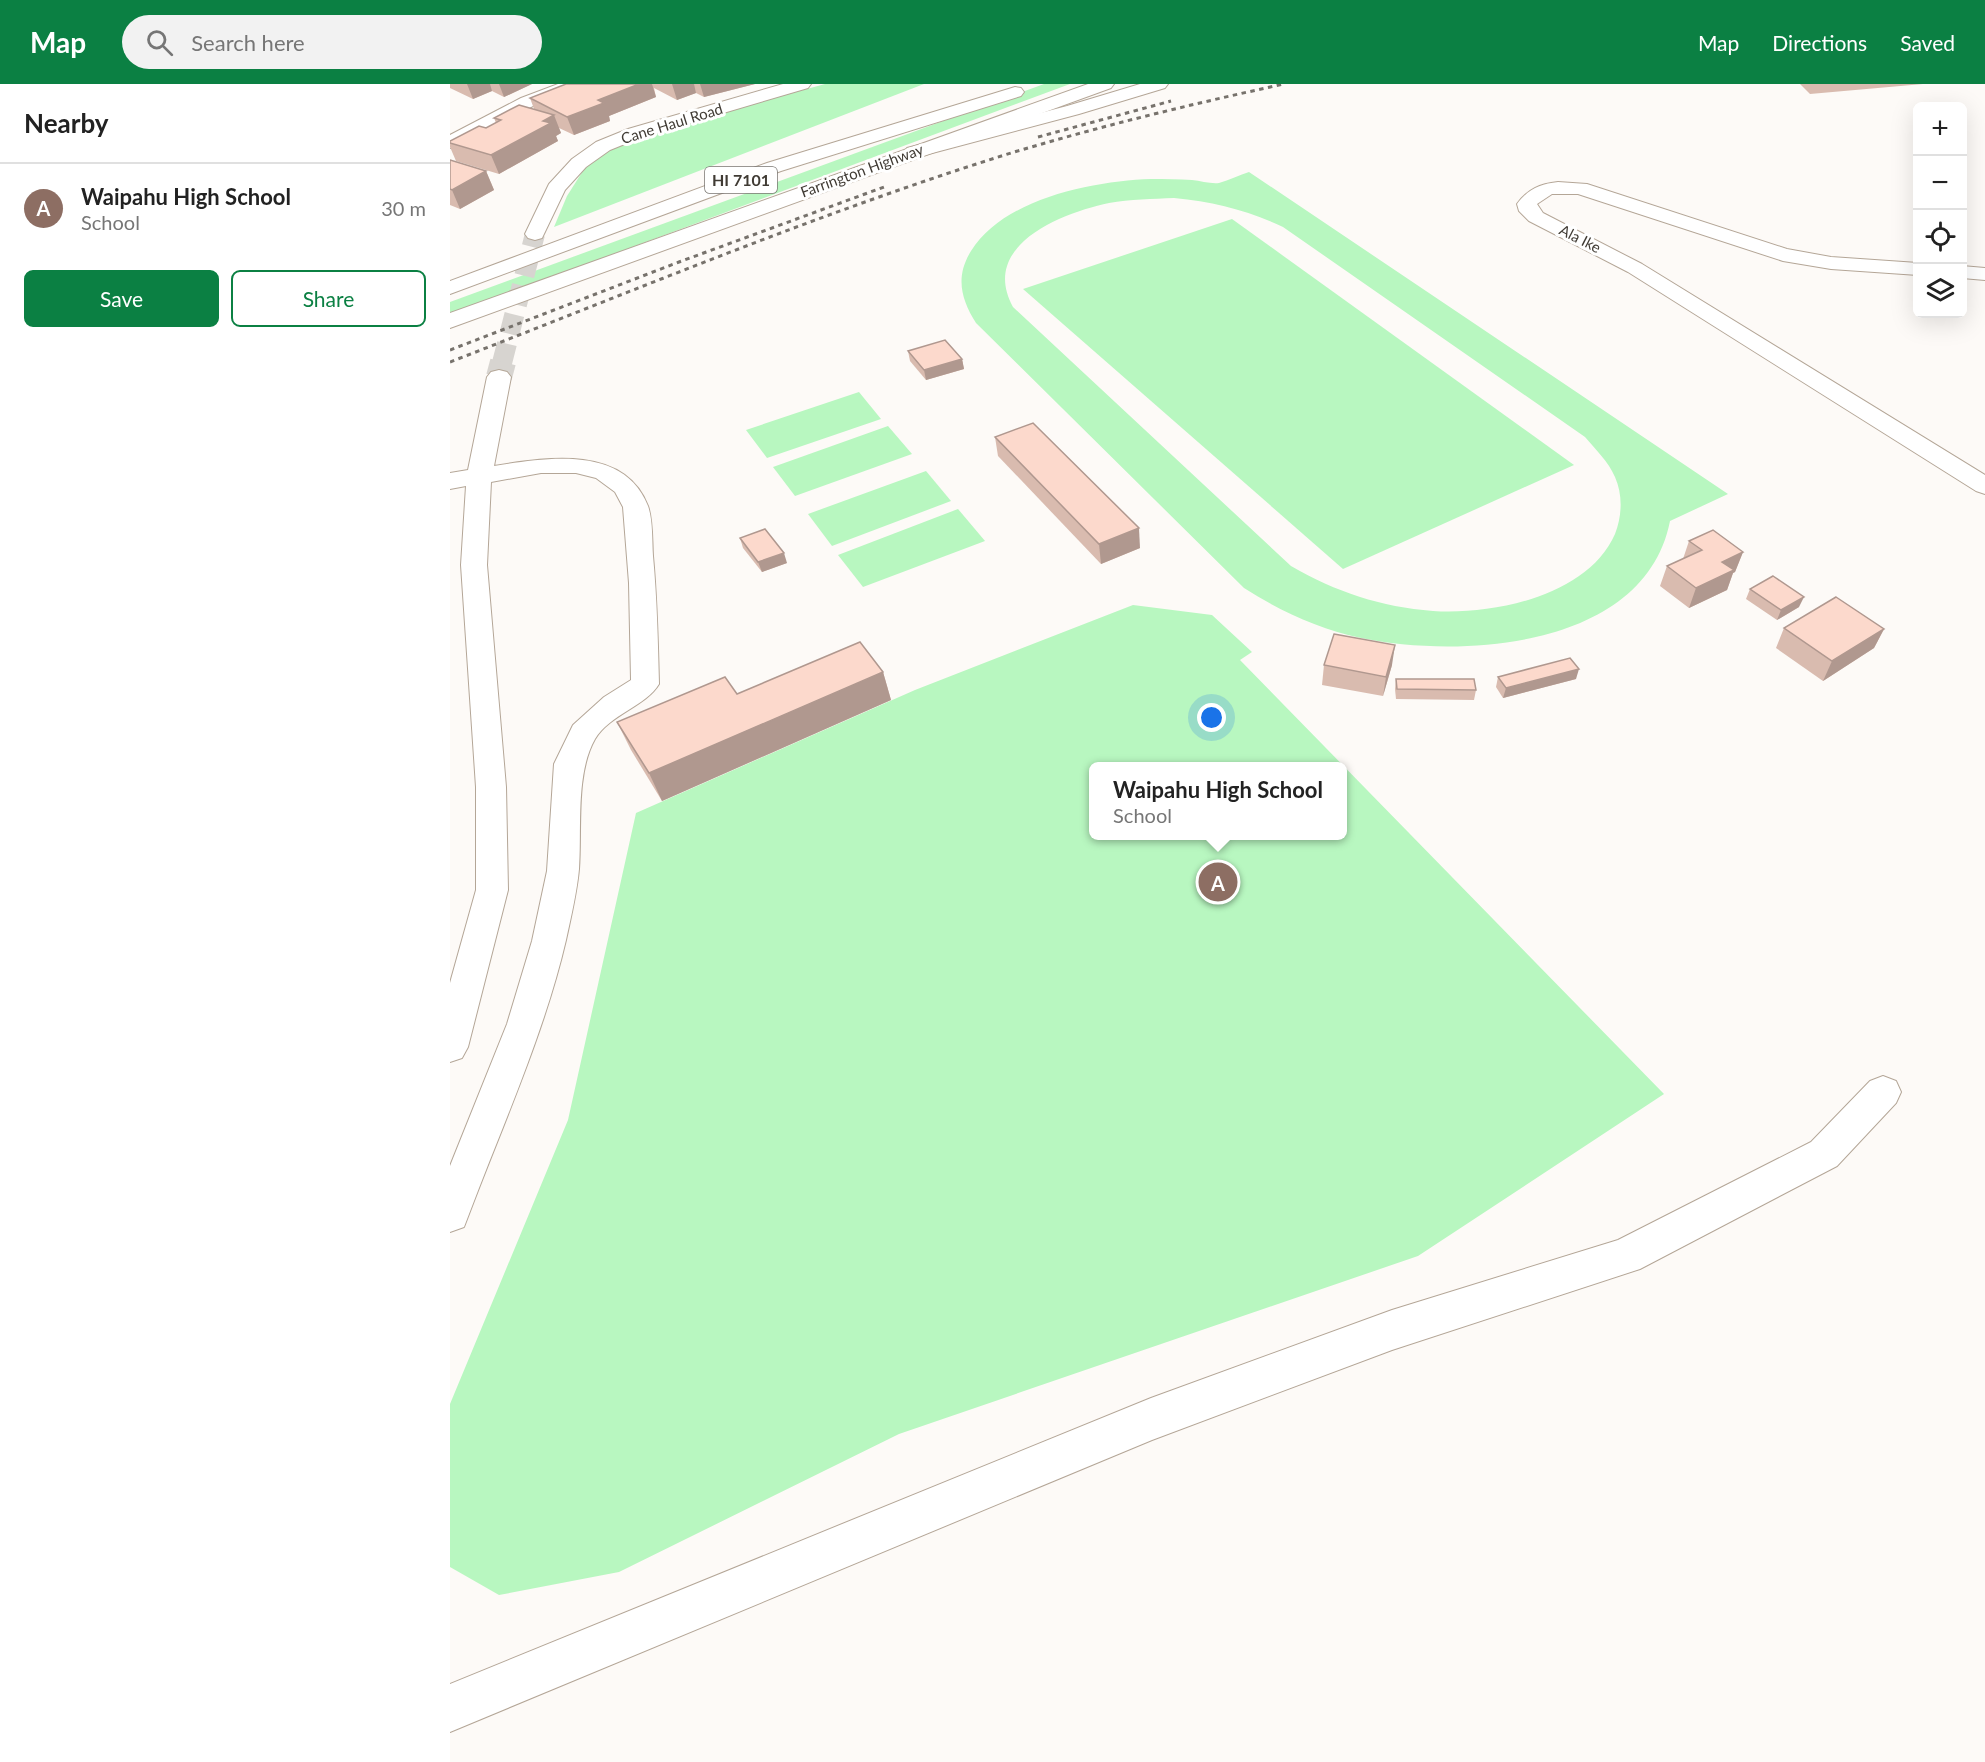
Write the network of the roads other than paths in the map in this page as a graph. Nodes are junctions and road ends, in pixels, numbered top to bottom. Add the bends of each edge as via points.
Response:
1 (574, 84) edge
2 (802, 84) edge
3 (998, 84) edge
4 (1036, 84) edge
5 (1105, 84) edge
6 (1159, 84) edge
7 (450, 142) edge
8 (914, 152) junction
9 (774, 167) junction
10 (535, 234) tunnel mouth
11 (1913, 269) edge
12 (1967, 272) edge
13 (1985, 274) edge
14 (450, 288) edge
15 (450, 321) edge
16 (499, 377) tunnel mouth
17 (465, 479) edge
18 (1985, 486) edge
19 (450, 1047) edge
20 (1883, 1092) dead end
21 (450, 1214) edge
22 (450, 1708) edge

1 - 7 main road via 526,102
2 - 10 main road, Cane Haul Road via 603,146 579,162 556,188
3 - 9 main road
4 - 9 main road, Farrington Highway / HI 7101
5 - 8 main road, Farrington Highway / HI 7101
6 - 8 main road
8 - 15 main road, Farrington Highway / HI 7101
9 - 14 main road, Farrington Highway / HI 7101
11 - 18 main road, Ala Ike via 1783,255 1580,188 1554,188 1536,195 1527,204 1536,217 1635,268
12 - 13 main road
16 - 17 main road
17 - 19 main road via 491,787 492,890
17 - 21 main road via 541,466 576,466 604,472 625,487 636,507 645,684 614,704 583,732 568,764 563,871 549,941 524,1024
20 - 22 main road via 1824,1154 1626,1256 1392,1330 1151,1419

